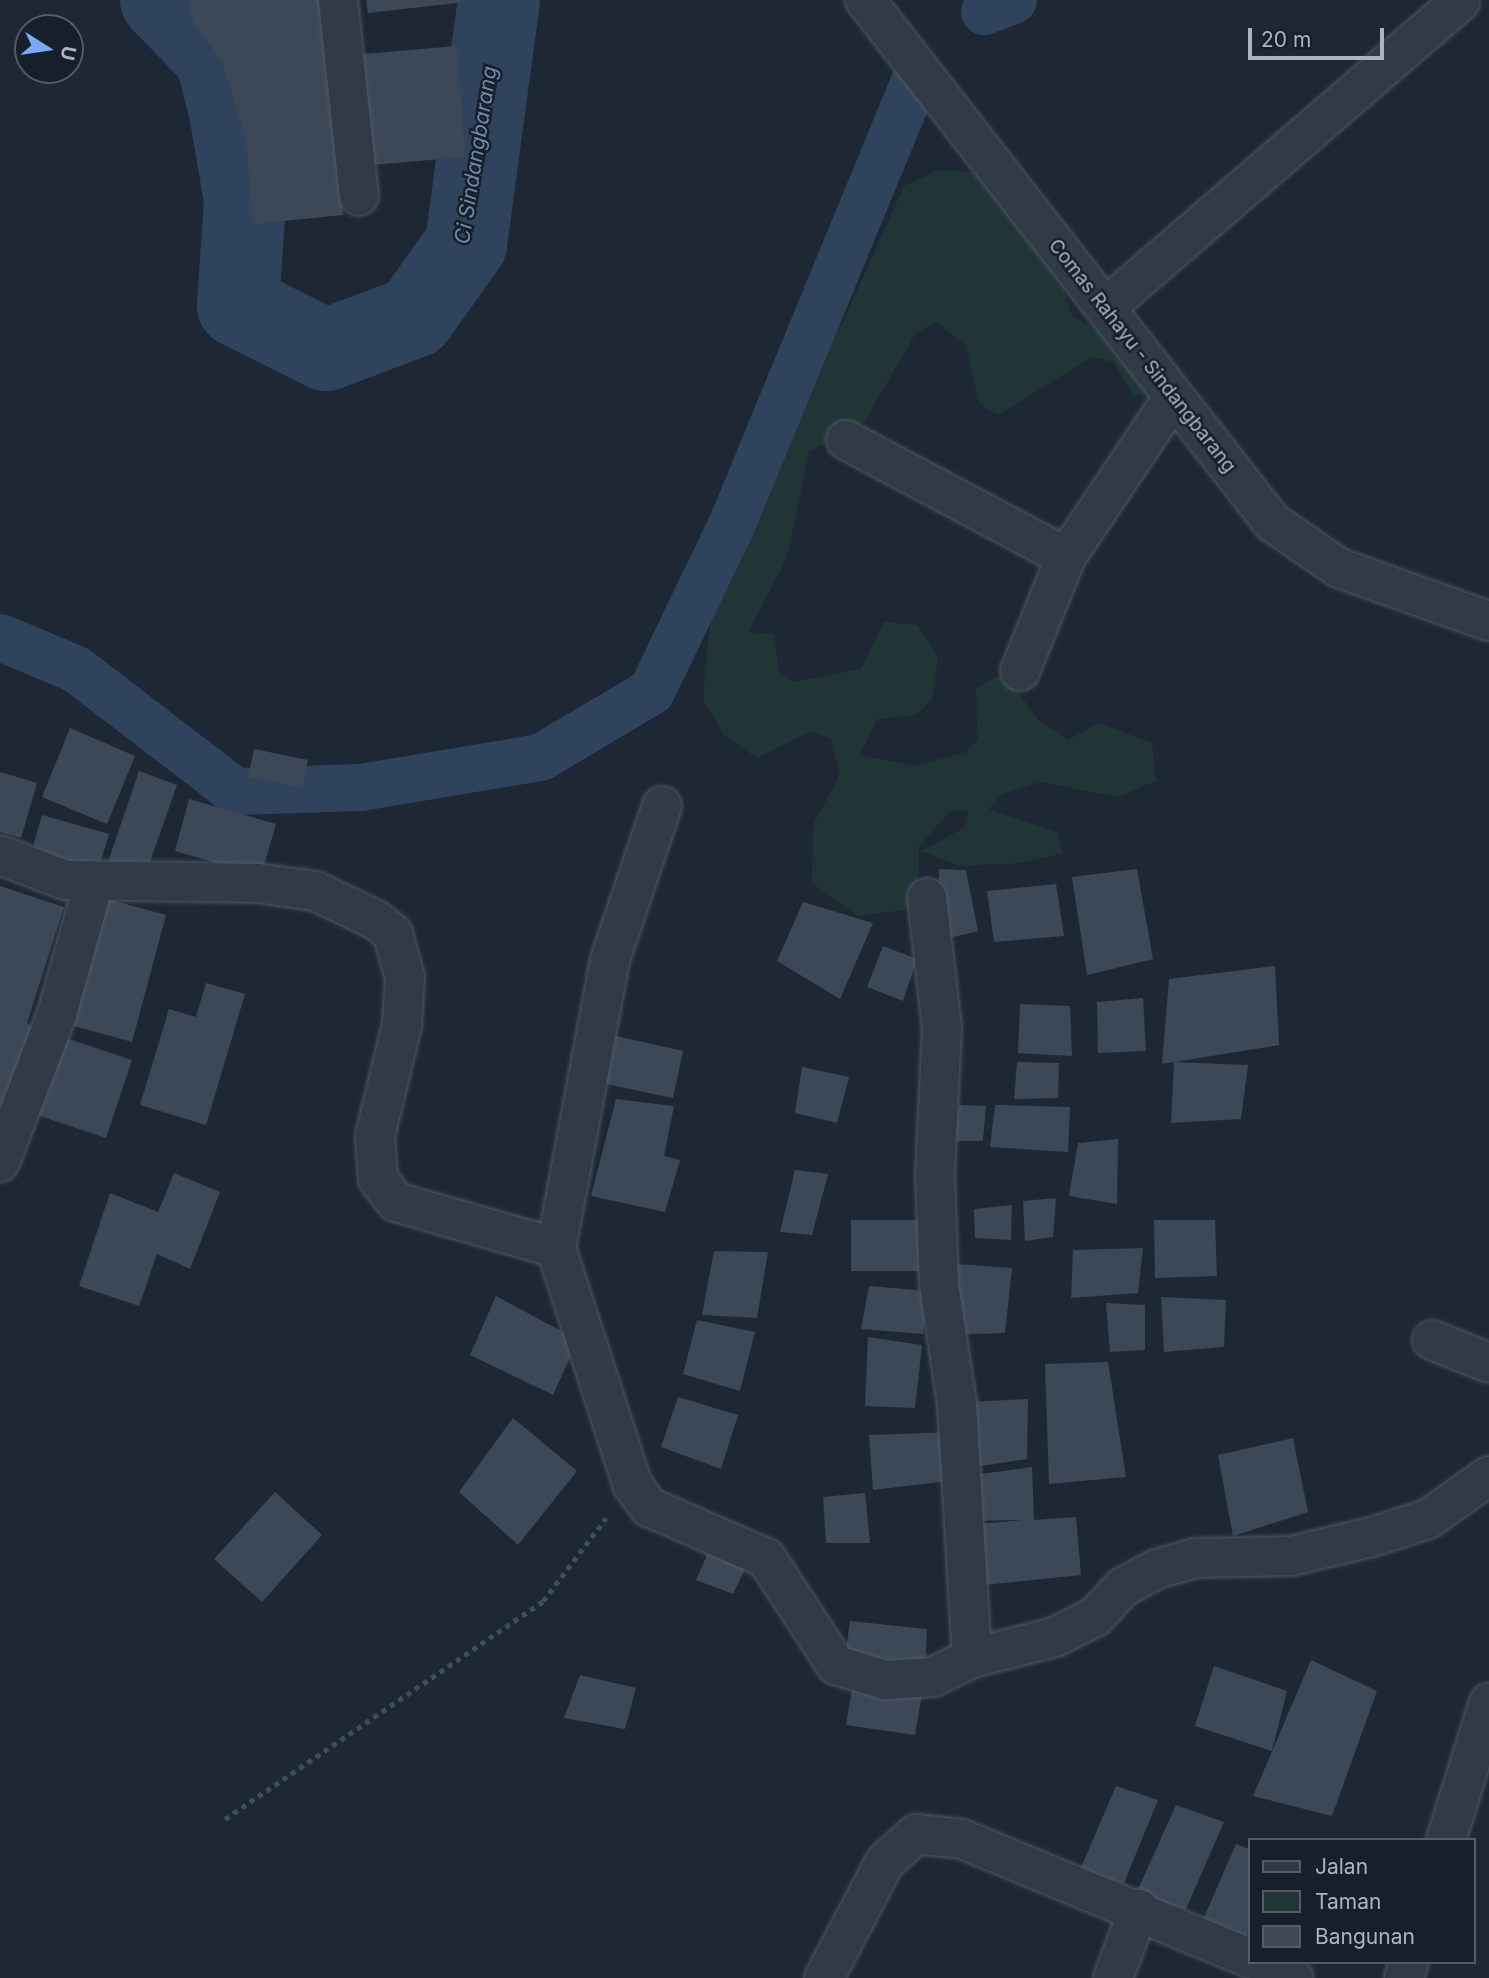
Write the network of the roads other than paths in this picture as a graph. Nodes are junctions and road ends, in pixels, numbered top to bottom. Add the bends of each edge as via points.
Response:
1 (338, 0) edge
2 (865, 0) edge
3 (1460, 2) dead end
4 (359, 196) dead end
5 (1105, 307) junction
6 (1172, 399) junction
7 (846, 440) dead end
8 (1066, 557) junction
9 (1489, 621) edge
10 (1020, 671) dead end
11 (662, 806) dead end
12 (0, 855) edge
13 (94, 882) junction
14 (927, 898) dead end
15 (0, 1162) edge
16 (556, 1248) junction
17 (1432, 1339) dead end
18 (1489, 1363) edge
19 (1489, 1476) edge
20 (972, 1658) junction
21 (1489, 1703) edge
22 (1447, 1838) edge
23 (1139, 1909) junction
24 (1248, 1958) edge
25 (1263, 1964) edge
26 (824, 1978) edge
27 (1113, 1978) edge
28 (1294, 1978) edge

1 - 4 street
2 - 5 street, Comas Rahayu - Sindangbarang
3 - 5 street
5 - 6 street, Comas Rahayu - Sindangbarang
6 - 8 street
6 - 9 street, Comas Rahayu - Sindangbarang via 1272,522 1339,568
7 - 8 street
8 - 10 street
11 - 16 street via 610,960
12 - 13 street via 41,873
13 - 15 street via 57,1014
13 - 16 street via 282,886 315,891 393,933 405,978 402,1025 375,1136 378,1179 396,1202
14 - 20 street via 942,1027 934,1175 939,1284 957,1405
16 - 20 street via 632,1484 649,1507 766,1558 784,1577 826,1655 849,1672 909,1681
17 - 18 street
19 - 20 street via 1427,1519 1372,1537 1292,1556 1195,1558 1157,1569 1065,1632
21 - 22 street
23 - 24 street
23 - 26 street via 962,1839 916,1834 885,1863
23 - 27 street
25 - 28 street

